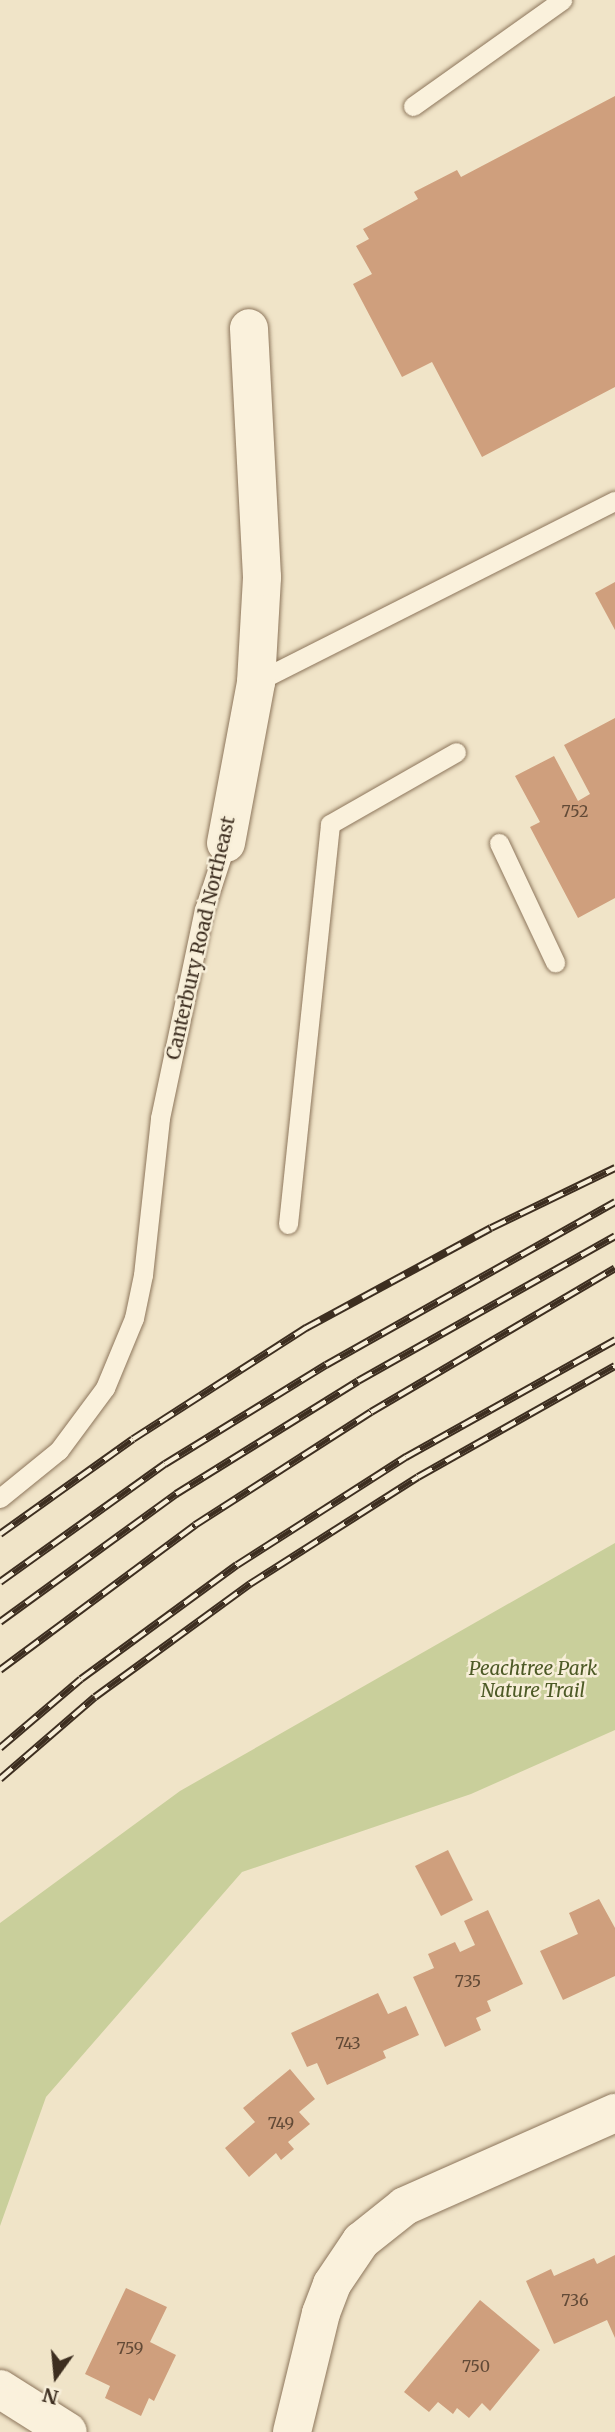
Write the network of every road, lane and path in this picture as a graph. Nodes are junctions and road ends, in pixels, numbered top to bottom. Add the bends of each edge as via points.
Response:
1 (562, 0) edge
2 (413, 106) dead end
3 (249, 328) dead end
4 (615, 501) edge
5 (256, 682) junction
6 (456, 751) dead end
7 (226, 842) joint
8 (499, 843) dead end
9 (555, 962) dead end
10 (288, 1224) dead end
11 (0, 1498) edge
12 (615, 2113) edge
13 (0, 2389) edge
14 (68, 2432) edge
15 (292, 2432) edge

1 - 2 lane
3 - 5 street, Canterbury Road Northeast via 262,577
4 - 5 lane
5 - 7 street, Canterbury Road Northeast
6 - 10 lane via 330,824
7 - 11 lane, Canterbury Road Northeast via 204,910 160,1118 134,1318 105,1388 67,1440
8 - 9 lane
12 - 15 street via 405,2206 361,2241 332,2284 321,2313
13 - 14 street

